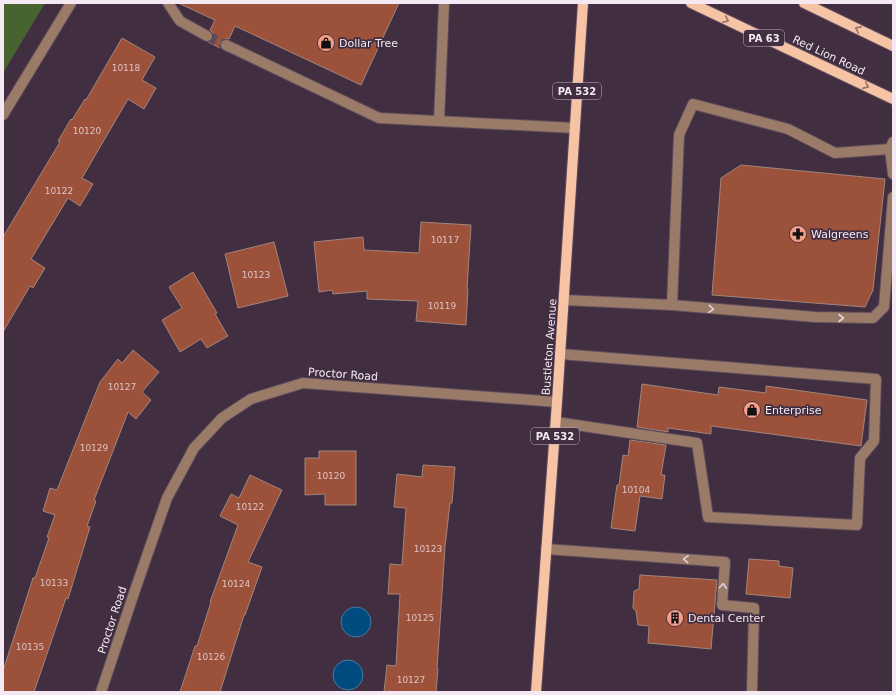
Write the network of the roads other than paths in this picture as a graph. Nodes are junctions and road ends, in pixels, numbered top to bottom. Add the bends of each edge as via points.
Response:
1 (71, 3) edge
2 (168, 3) edge
3 (444, 3) edge
4 (583, 3) edge
5 (690, 3) edge
6 (804, 3) edge
7 (208, 36) tunnel mouth
8 (226, 45) tunnel mouth
9 (893, 46) edge
10 (893, 99) edge
11 (3, 115) edge
12 (439, 121) junction
13 (575, 128) junction
14 (891, 146) edge
15 (893, 174) edge
16 (893, 197) edge
17 (564, 300) junction
18 (672, 305) junction
19 (560, 354) junction
20 (557, 402) junction
21 (556, 422) junction
22 (546, 549) junction
23 (101, 692) edge
24 (536, 692) edge
25 (752, 692) edge

1 - 11 street
2 - 7 street via 180,21
3 - 12 street
4 - 13 main road, Bustleton Avenue / PA 532
5 -> 10 main road, Red Lion Road / PA 63
9 -> 6 main road
8 - 12 street via 379,118
12 - 13 street
13 - 17 main road, Bustleton Avenue / PA 532
14 - 15 street
14 - 18 street via 835,153 788,129 693,104 679,135
18 -> 16 street via 815,318 873,318 884,307
17 - 18 street
17 - 19 main road, Bustleton Avenue / PA 532
19 - 20 main road, Bustleton Avenue / PA 532
19 - 21 street via 876,379 874,441 860,458 857,525 708,517 697,443
20 - 21 main road, Bustleton Avenue / PA 532
20 - 23 street, Proctor Road via 303,383 251,399 222,418 194,448 167,498
21 - 22 main road, Bustleton Avenue / PA 532
22 - 24 main road, Bustleton Avenue / PA 532
25 -> 22 street via 754,608 722,605 725,562

